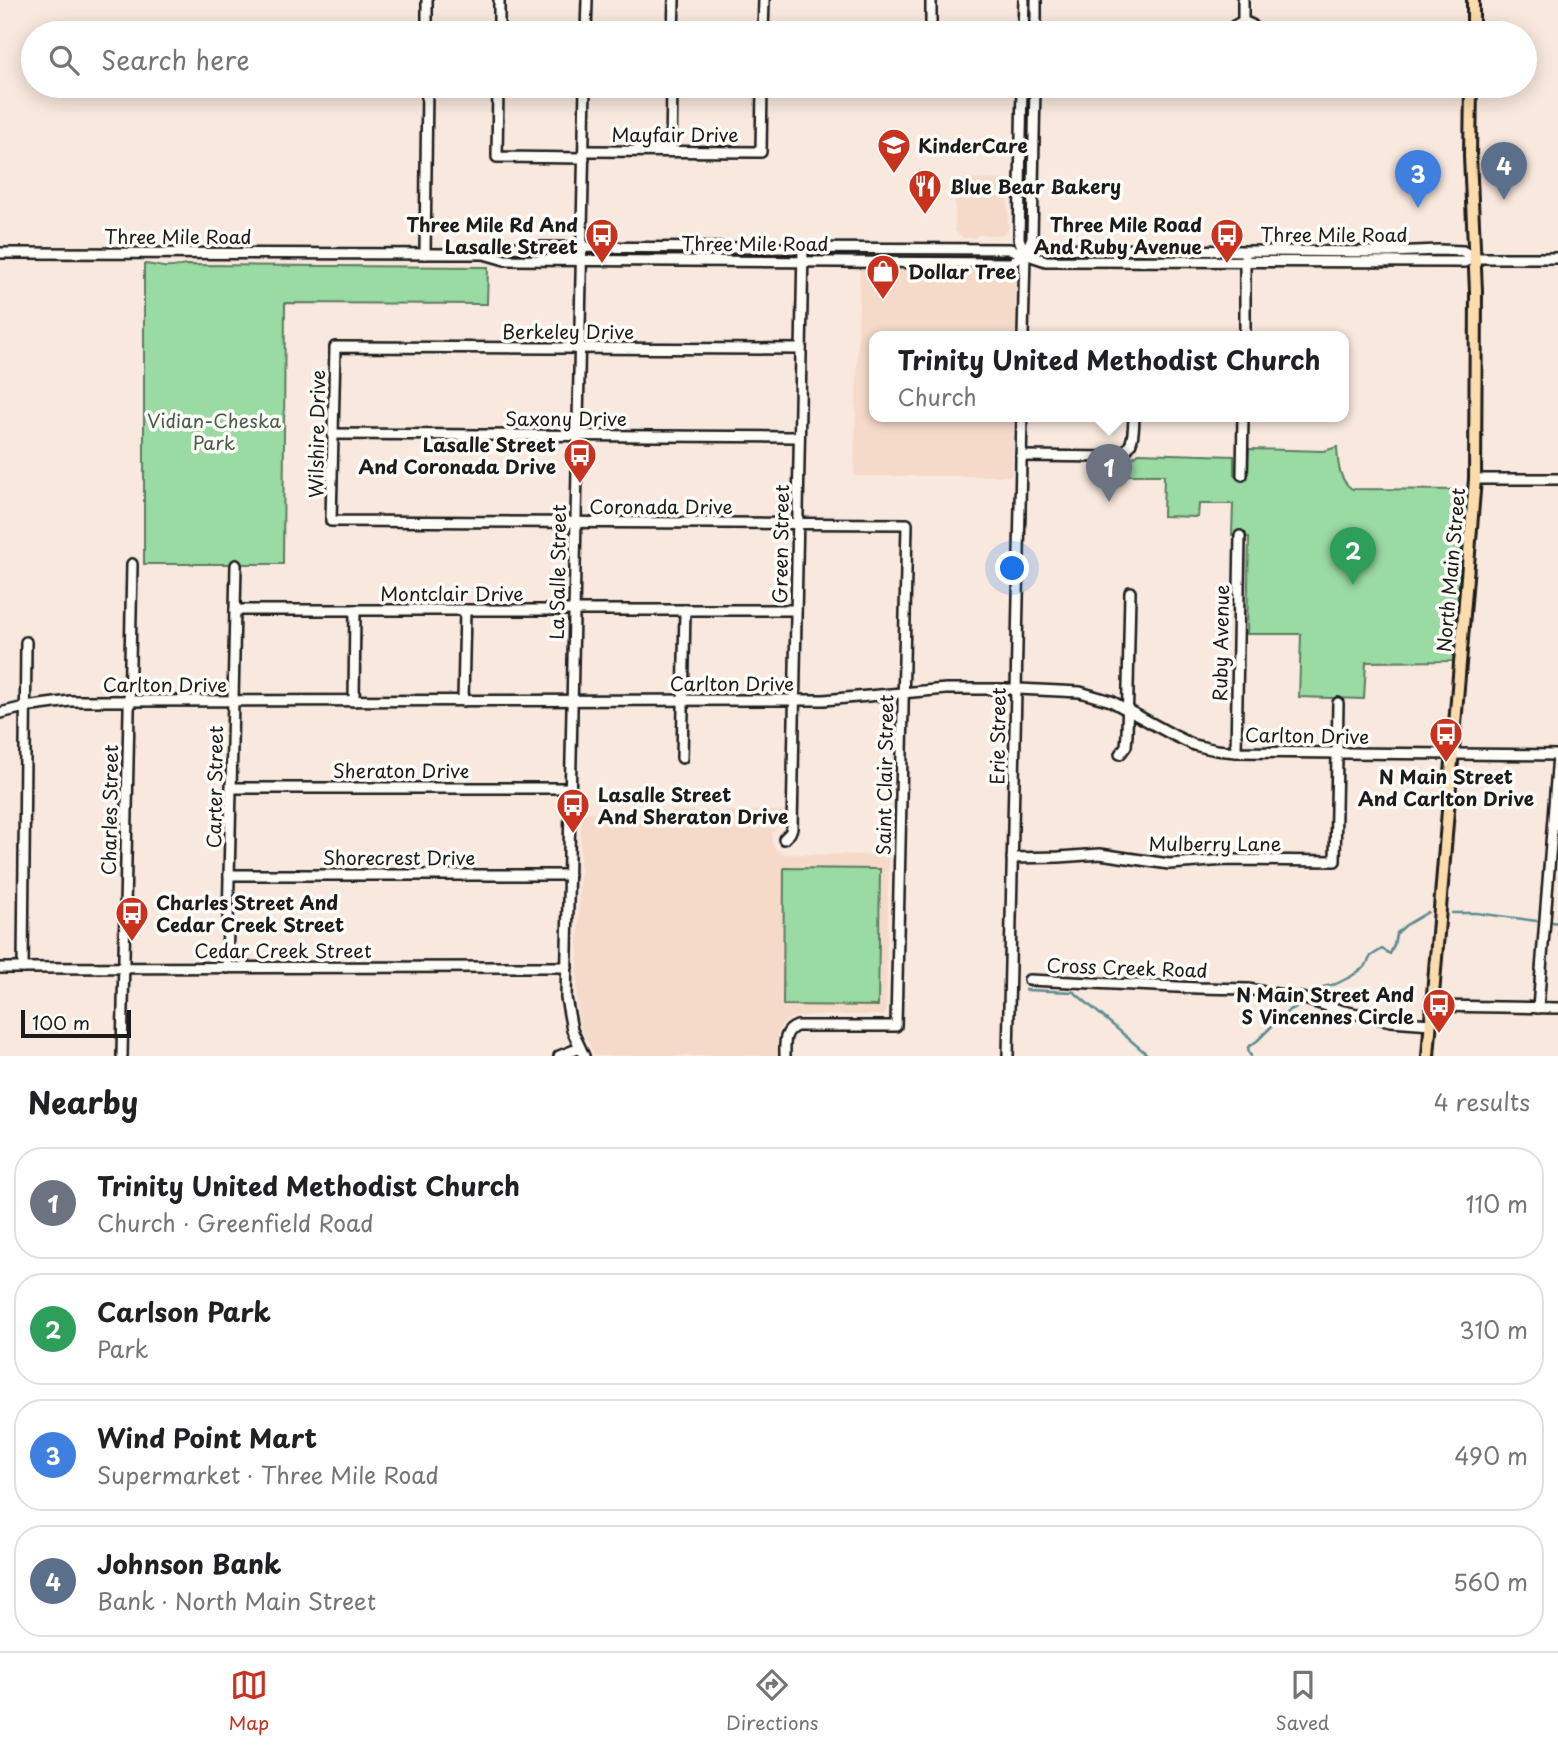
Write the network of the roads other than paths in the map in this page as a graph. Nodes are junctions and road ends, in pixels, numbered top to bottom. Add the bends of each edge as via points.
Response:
1 (428, 0) edge
2 (499, 0) edge
3 (587, 0) edge
4 (674, 0) edge
5 (764, 0) edge
6 (932, 0) edge
7 (1024, 0) edge
8 (1036, 0) edge
9 (1243, 0) edge
10 (1474, 0) edge
11 (1243, 20) edge
12 (427, 21) edge
13 (499, 21) edge
14 (586, 21) edge
15 (673, 21) edge
16 (763, 21) edge
17 (931, 21) edge
18 (1023, 21) edge
19 (1036, 21) edge
20 (1473, 21) edge
21 (427, 98) edge
22 (498, 98) edge
23 (585, 98) edge
24 (672, 98) edge
25 (762, 98) edge
26 (1022, 98) edge
27 (1035, 98) edge
28 (1471, 98) edge
29 (1021, 111) junction
30 (1035, 111) junction
31 (671, 151) junction
32 (584, 154) junction
33 (1020, 173) junction
34 (1034, 173) junction
35 (581, 247) junction
36 (803, 248) junction
37 (0, 253) edge
38 (425, 254) junction
39 (482, 254) junction
40 (1025, 254) junction
41 (1245, 256) junction
42 (1474, 258) junction
43 (1558, 258) edge
44 (581, 260) junction
45 (803, 261) junction
46 (1023, 331) edge
47 (1245, 331) edge
48 (335, 347) joint
49 (579, 348) junction
50 (801, 349) junction
51 (1022, 422) edge
52 (1134, 422) edge
53 (1243, 422) edge
54 (333, 434) junction
55 (578, 436) junction
56 (799, 437) junction
57 (1021, 456) junction
58 (1242, 475) dead end
59 (1475, 479) junction
60 (1558, 480) edge
61 (331, 522) joint
62 (576, 523) junction
63 (798, 524) junction
64 (906, 524) joint
65 (1240, 536) dead end
66 (132, 564) dead end
67 (236, 565) dead end
68 (1130, 592) dead end
69 (235, 610) junction
70 (355, 610) junction
71 (465, 610) junction
72 (574, 610) junction
73 (685, 610) junction
74 (796, 610) junction
75 (26, 642) dead end
76 (1016, 690) junction
77 (903, 693) junction
78 (794, 700) junction
79 (129, 701) junction
80 (233, 701) junction
81 (354, 701) junction
82 (463, 701) junction
83 (572, 701) junction
84 (683, 701) junction
85 (1338, 703) dead end
86 (24, 707) junction
87 (1128, 710) junction
88 (0, 713) edge
89 (1236, 752) junction
90 (1336, 753) junction
91 (1120, 754) dead end
92 (1452, 754) junction
93 (1558, 755) edge
94 (682, 758) dead end
95 (231, 788) junction
96 (570, 788) junction
97 (784, 839) dead end
98 (1012, 858) junction
99 (229, 875) junction
100 (569, 875) junction
101 (567, 967) junction
102 (0, 968) edge
103 (23, 968) junction
104 (124, 968) junction
105 (228, 968) junction
106 (1029, 981) dead end
107 (1432, 1006) junction
108 (1538, 1008) junction
109 (1558, 1008) edge
110 (1430, 1024) junction
111 (582, 1052) edge
112 (122, 1056) edge
113 (559, 1056) edge
114 (785, 1056) edge
115 (1008, 1056) edge
116 (1428, 1056) edge

1 - 12 street
2 - 13 street
3 - 14 street
4 - 15 street
5 - 16 street
6 - 17 street
7 - 18 street
8 - 19 street
9 - 11 street
10 - 20 main road
21 - 38 street
22 - 32 street, Mayfair Drive via 496,158
23 - 32 street, La Salle Street
24 - 31 street
25 - 31 street, Mayfair Drive via 761,152
26 - 29 street
27 - 30 street
28 - 42 main road, North Main Street
29 - 30 street
29 - 33 street
30 - 34 street
31 - 32 street, Mayfair Drive
32 - 35 street, La Salle Street
33 - 34 street
33 - 40 street via 1019,239
34 - 40 street via 1032,238
35 - 36 street, Three Mile Road
35 - 39 street, Three Mile Road via 505,247
35 - 44 street, La Salle Street
36 - 40 street, Three Mile Road via 1010,249
36 - 45 street, Green Street
37 - 38 street, Three Mile Road
38 - 39 street, Three Mile Road
39 - 44 street, Three Mile Road via 505,260
40 - 41 street, Three Mile Road via 1046,261
40 - 45 street, Three Mile Road via 1011,263
40 - 46 street
41 - 42 street, Three Mile Road via 1464,262
41 - 47 street
42 - 43 street, Three Mile Road
42 - 59 main road, North Main Street
44 - 45 street, Three Mile Road
44 - 49 street, La Salle Street
45 - 50 street, Green Street
48 - 49 street, Berkeley Drive
48 - 54 street, Wilshire Drive
49 - 50 street, Berkeley Drive
49 - 55 street, La Salle Street
50 - 56 street, Green Street
51 - 57 street, Erie Street
52 - 57 street via 1132,442 1114,457
53 - 58 street
54 - 55 street, Saxony Drive
54 - 61 street, Wilshire Drive
55 - 56 street, Saxony Drive
55 - 62 street, La Salle Street
56 - 63 street, Green Street
57 - 76 street, Erie Street
59 - 60 street
59 - 92 main road, North Main Street
61 - 62 street, Coronada Drive
62 - 63 street, Coronada Drive
62 - 72 street, La Salle Street
63 - 64 street, Coronada Drive
63 - 74 street, Green Street
64 - 77 street, Saint Clair Street
65 - 89 street, Ruby Avenue
66 - 79 street, Charles Street
67 - 69 street, Carter Street
68 - 87 street
69 - 70 street, Montclair Drive
69 - 80 street, Carter Street
70 - 71 street, Montclair Drive
70 - 81 street
71 - 72 street, Montclair Drive
71 - 82 street
72 - 73 street, Montclair Drive
72 - 83 street, La Salle Street
73 - 74 street, Montclair Drive
73 - 84 street
74 - 78 street, Green Street
75 - 86 street
76 - 77 street, Carlton Drive
76 - 87 street, Carlton Drive via 1080,692
76 - 98 street, Erie Street
77 - 78 street, Carlton Drive
77 - 114 street, Saint Clair Street via 896,1026 797,1026 785,1038
78 - 84 street, Carlton Drive
78 - 97 street, Green Street via 792,828
79 - 80 street, Carlton Drive
79 - 86 street, Carlton Drive
79 - 104 street, Charles Street
80 - 81 street, Carlton Drive
80 - 95 street, Carter Street
81 - 82 street, Carlton Drive
82 - 83 street, Carlton Drive
83 - 84 street, Carlton Drive
83 - 96 street, La Salle Street
84 - 94 street
85 - 90 street
86 - 88 street, Carlton Drive
86 - 103 street
87 - 89 street, Carlton Drive via 1194,745
87 - 91 street via 1126,746
89 - 90 street, Carlton Drive
90 - 92 street, Carlton Drive
90 - 98 street, Mulberry Lane via 1335,861 1169,864 1100,853
92 - 93 street, Carlton Drive
92 - 107 main road, North Main Street
93 - 108 street
95 - 96 street, Sheraton Drive
95 - 99 street, Carter Street
96 - 100 street, La Salle Street
98 - 115 street, Erie Street
99 - 100 street, Shorecrest Drive
99 - 105 street, Carter Street
100 - 101 street, La Salle Street
101 - 105 street, Cedar Creek Street
101 - 111 street, La Salle Street via 567,1010
102 - 103 street, Cedar Creek Street
103 - 104 street, Cedar Creek Street
104 - 105 street, Cedar Creek Street
104 - 112 street, Charles Street
106 - 110 street, Cross Creek Road via 1248,989 1391,1021
107 - 108 street
107 - 110 main road, North Main Street
108 - 109 street
110 - 116 main road, North Main Street
111 - 113 street

